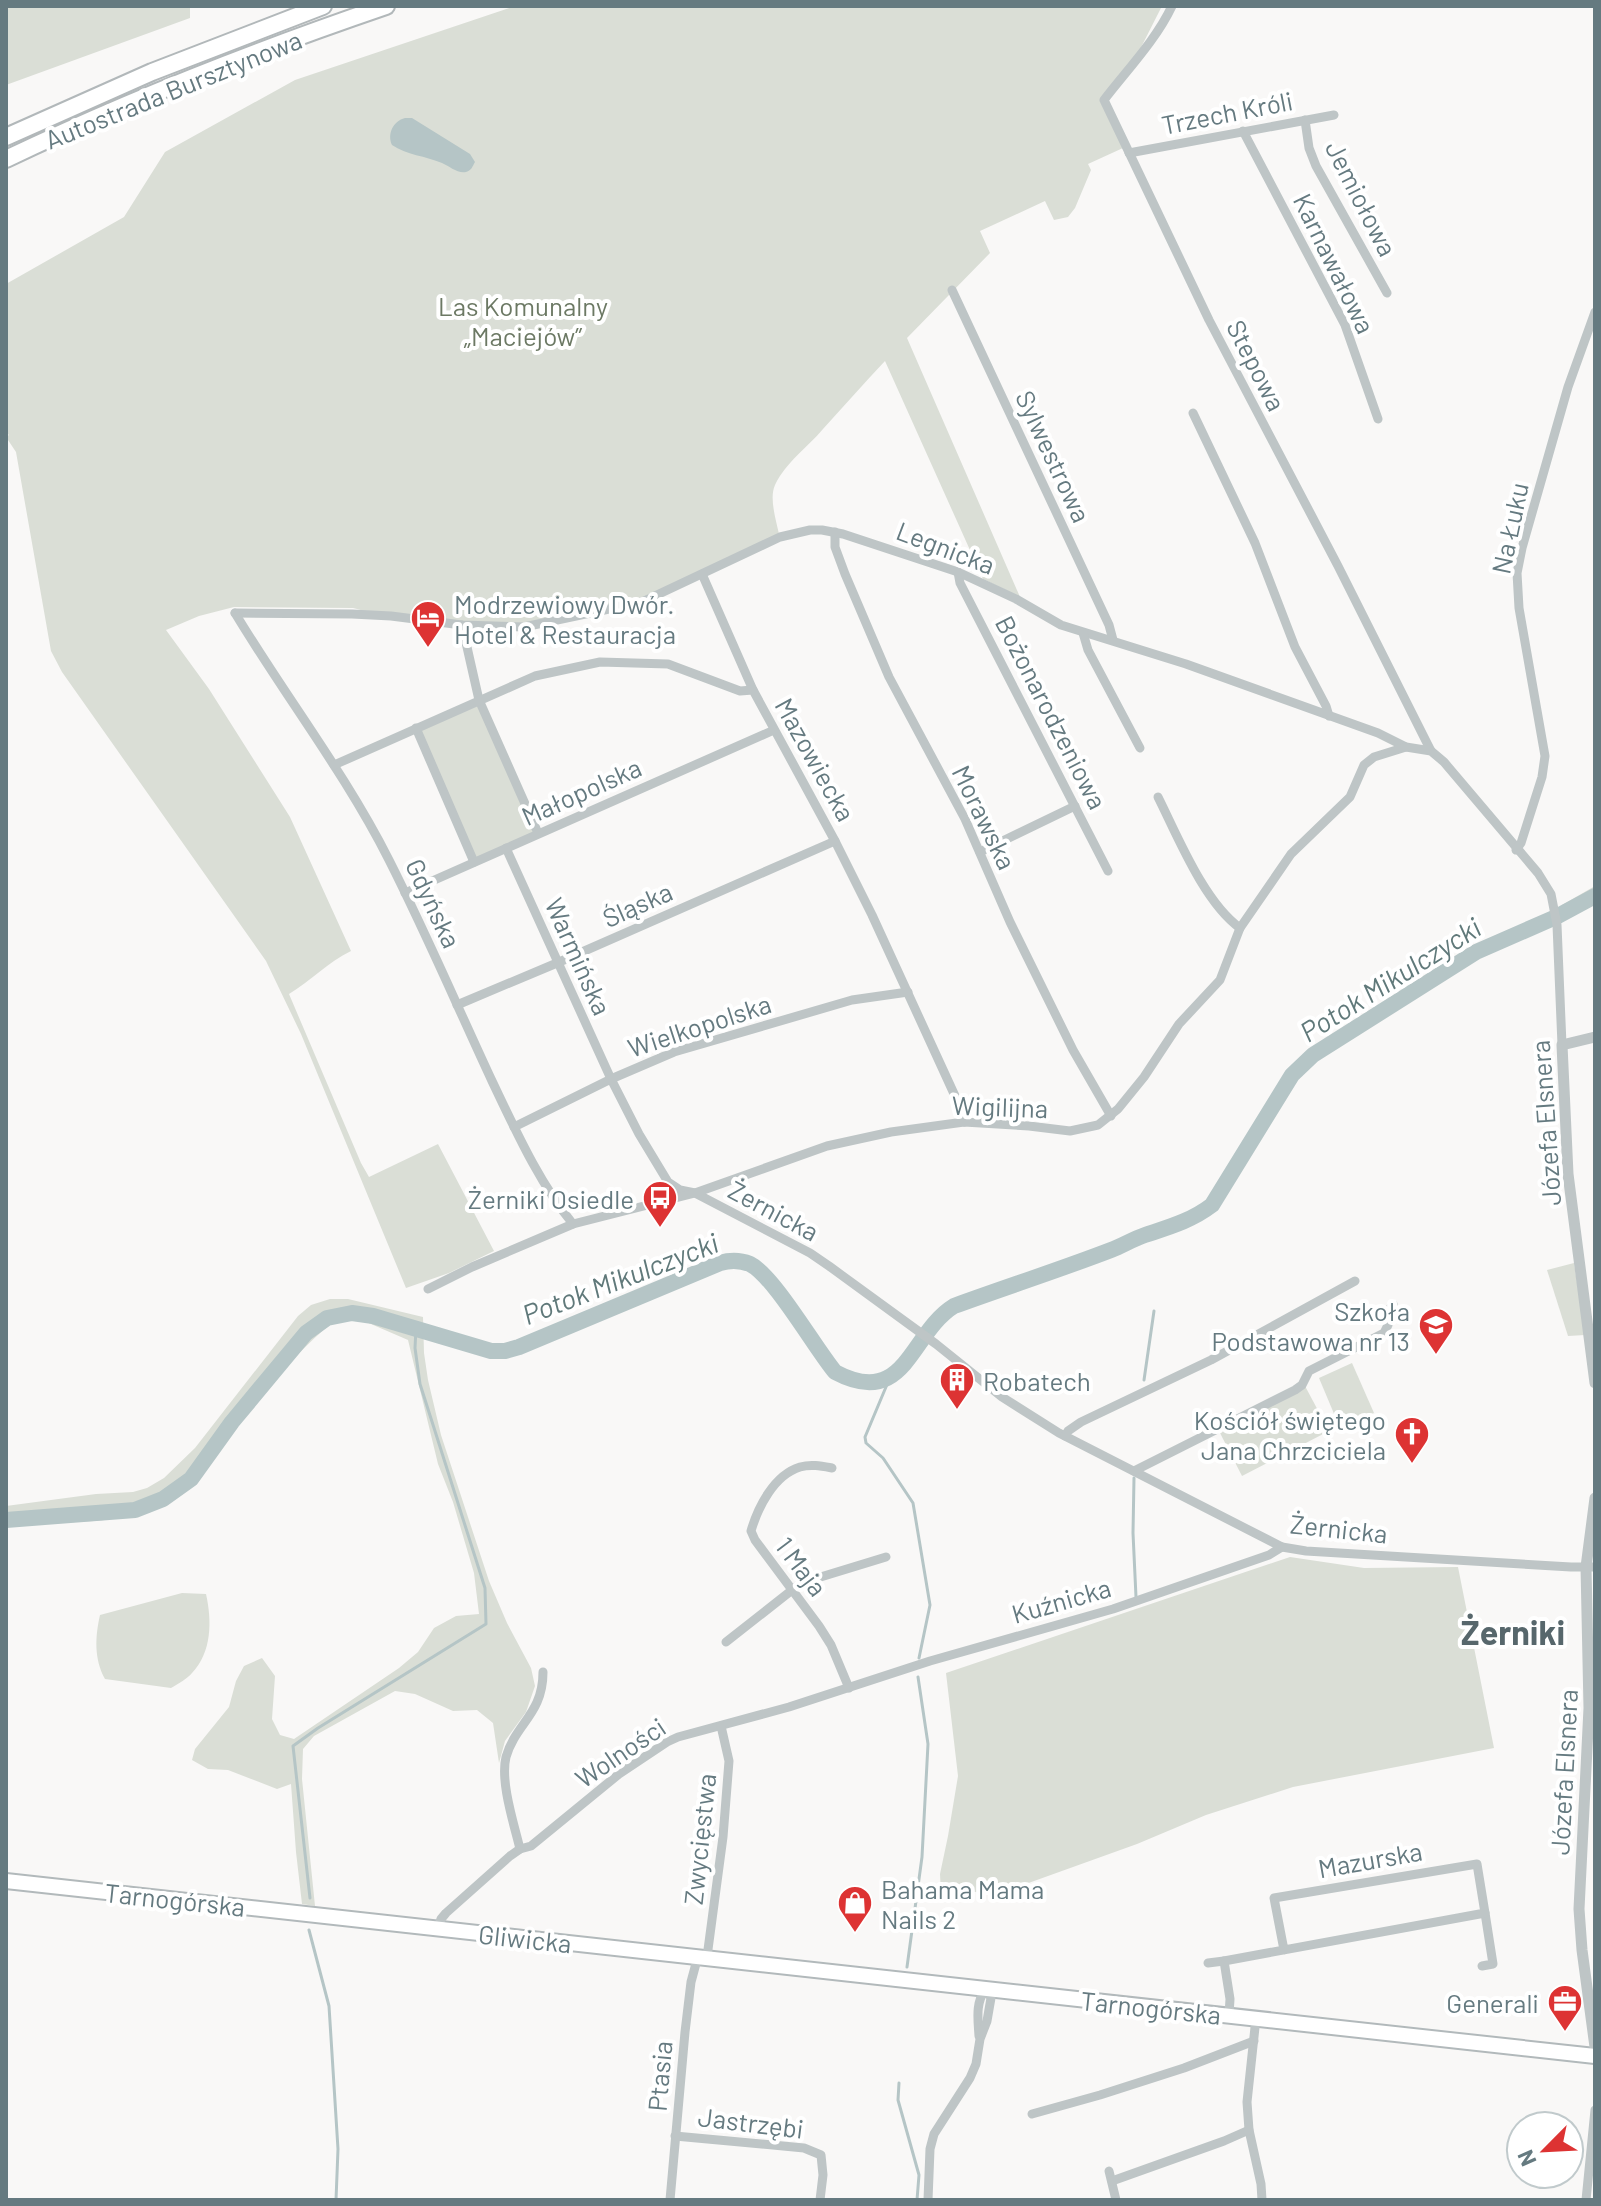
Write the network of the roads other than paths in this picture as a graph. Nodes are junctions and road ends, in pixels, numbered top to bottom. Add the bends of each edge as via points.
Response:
1 (323, 6) edge
2 (386, 6) edge
3 (1172, 6) edge
4 (1334, 115) dead end
5 (1305, 120) junction
6 (1243, 131) junction
7 (6, 137) edge
8 (1129, 153) junction
9 (6, 159) edge
10 (952, 290) dead end
11 (1387, 293) dead end
12 (1595, 312) edge
13 (1193, 413) dead end
14 (1378, 419) dead end
15 (835, 532) junction
16 (958, 572) junction
17 (702, 574) junction
18 (235, 613) joint
19 (462, 625) junction
20 (1083, 633) junction
21 (1113, 640) junction
22 (753, 690) junction
23 (479, 700) junction
24 (1329, 716) junction
25 (416, 728) junction
26 (774, 730) junction
27 (1406, 747) junction
28 (1140, 748) dead end
29 (1431, 751) junction
30 (334, 765) junction
31 (1158, 797) dead end
32 (1075, 806) junction
33 (538, 833) junction
34 (835, 841) junction
35 (506, 848) junction
36 (1516, 850) junction
37 (980, 852) junction
38 (474, 862) junction
39 (1108, 871) dead end
40 (405, 893) junction
41 (1240, 928) junction
42 (557, 963) junction
43 (908, 992) junction
44 (457, 1005) junction
45 (1595, 1037) edge
46 (1562, 1045) junction
47 (611, 1079) junction
48 (1111, 1116) junction
49 (964, 1122) junction
50 (514, 1127) junction
51 (695, 1193) junction
52 (573, 1224) junction
53 (1355, 1281) dead end
54 (428, 1289) dead end
55 (1393, 1304) dead end
56 (1595, 1383) edge
57 (1065, 1436) junction
58 (832, 1468) dead end
59 (1134, 1471) junction
60 (1595, 1498) edge
61 (1282, 1547) junction
62 (886, 1557) dead end
63 (1590, 1567) edge
64 (794, 1589) junction
65 (726, 1642) dead end
66 (543, 1672) dead end
67 (849, 1688) junction
68 (721, 1726) junction
69 (520, 1849) junction
70 (6, 1881) edge
71 (1485, 1913) junction
72 (344, 1917) joint
73 (438, 1928) junction
74 (1284, 1950) junction
75 (703, 1957) junction
76 (1224, 1961) junction
77 (1208, 1963) dead end
78 (1482, 1966) dead end
79 (986, 1989) junction
80 (1229, 2015) junction
81 (1256, 2018) junction
82 (1254, 2041) junction
83 (1595, 2047) edge
84 (1595, 2056) edge
85 (1595, 2110) edge
86 (1032, 2114) dead end
87 (1249, 2130) junction
88 (675, 2136) junction
89 (1258, 2199) edge
90 (670, 2200) edge
91 (820, 2200) edge
92 (928, 2200) edge
93 (1116, 2200) edge
94 (1586, 2200) edge

1 - 7 highway, Autostrada Bursztynowa via 152,72
2 - 9 highway, Autostrada Bursztynowa via 193,78
3 - 8 street, Stepowa via 1104,100
4 - 5 street, Trzech Króli
5 - 6 street, Trzech Króli
5 - 11 street, Jemiołowa via 1316,166
6 - 8 street, Trzech Króli
6 - 14 street, Karnawałowa via 1345,325
8 - 29 street, Stepowa
10 - 21 street, Sylwestrowa
12 - 36 street, Na Łuku via 1568,387 1517,573 1523,639 1545,756
13 - 24 street
15 - 16 street, Legnicka
15 - 17 street, Legnicka via 794,533
15 - 37 street, Morawska via 845,574 889,677
16 - 20 street, Legnicka
16 - 32 street, Bożonarodzeniowa
17 - 19 street, Legnicka via 642,602 524,627
17 - 22 street
18 - 19 street, Legnicka via 365,615
18 - 30 street, Gdyńska
19 - 23 street
20 - 21 street, Legnicka
20 - 28 street
21 - 24 street, Legnicka
22 - 23 street, Mazowiecka via 740,691 668,664 600,662 535,676
22 - 26 street, Mazowiecka
23 - 25 street, Mazowiecka
23 - 33 street
24 - 27 street, Legnicka
25 - 30 street, Mazowiecka
25 - 38 street
26 - 33 street, Małopolska
26 - 34 street, Mazowiecka
27 - 29 street, Legnicka
27 - 41 street, Wigilijna via 1364,765 1350,797 1291,854
29 - 36 street
30 - 40 street, Gdyńska
31 - 41 street via 1210,897
32 - 37 street
32 - 39 street, Bożonarodzeniowa
33 - 35 street, Małopolska
34 - 42 street, Śląska
34 - 43 street, Mazowiecka
35 - 38 street, Małopolska
35 - 42 street, Warmińska
36 - 46 street, Józefa Elsnera via 1538,873 1555,907
37 - 48 street, Morawska via 1073,1050
38 - 40 street, Małopolska
40 - 44 street, Gdyńska
41 - 48 street, Wigilijna via 1220,980 1179,1024
42 - 44 street, Śląska
42 - 47 street, Warmińska
43 - 47 street, Wielkopolska via 852,1000 689,1048
43 - 49 street, Mazowiecka
44 - 50 street, Gdyńska
45 - 46 street
46 - 56 street, Józefa Elsnera via 1568,1174
47 - 50 street, Wielkopolska
47 - 51 street, Warmińska via 668,1182
48 - 49 street, Wigilijna via 1070,1131
49 - 51 street, Wigilijna via 827,1146
50 - 52 street, Gdyńska
51 - 52 street, Wigilijna
51 - 57 street, Żernicka via 810,1253 1002,1397
52 - 54 street, Wigilijna
53 - 57 street via 1211,1360 1081,1422
55 - 59 street via 1384,1333 1309,1371 1295,1390
57 - 59 street, Żernicka
58 - 64 street, 1 Maja via 798,1467 783,1477 753,1523 755,1540
59 - 61 street, Żernicka
60 - 63 street, Józefa Elsnera
61 - 63 street, Żernicka
61 - 67 street, Kuźnicka via 1113,1609
62 - 64 street
63 - 83 street, Józefa Elsnera via 1585,1598 1589,1708 1579,1909
64 - 65 street
64 - 67 street, 1 Maja via 831,1645
66 - 69 street via 536,1708 505,1760
67 - 68 street, Wolności
68 - 69 street, Wolności via 667,1742 531,1846
68 - 75 street, Zwycięstwa via 729,1761 723,1837
69 - 73 street, Wolności via 446,1913
70 - 72 main road, Tarnogórska
71 - 74 street
71 - 74 street, Mazurska via 1477,1864 1274,1898
71 - 78 street, Mazurska via 1493,1964
72 - 73 main road, Gliwicka
73 - 75 main road, Gliwicka
74 - 76 street
75 - 79 main road, Tarnogórska
75 - 88 street, Ptasia via 691,1982
76 - 77 street
76 - 80 street
79 - 80 main road, Tarnogórska
79 - 92 street via 979,1997 976,2064 934,2134
80 - 81 main road, Tarnogórska
81 - 82 street
81 - 84 main road, Tarnogórska
82 - 86 street
82 - 87 street
85 - 94 street
87 - 89 street via 1261,2184
87 - 93 street via 1110,2176
88 - 90 street, Ptasia
88 - 91 street, Jastrzębi via 804,2148 821,2155

